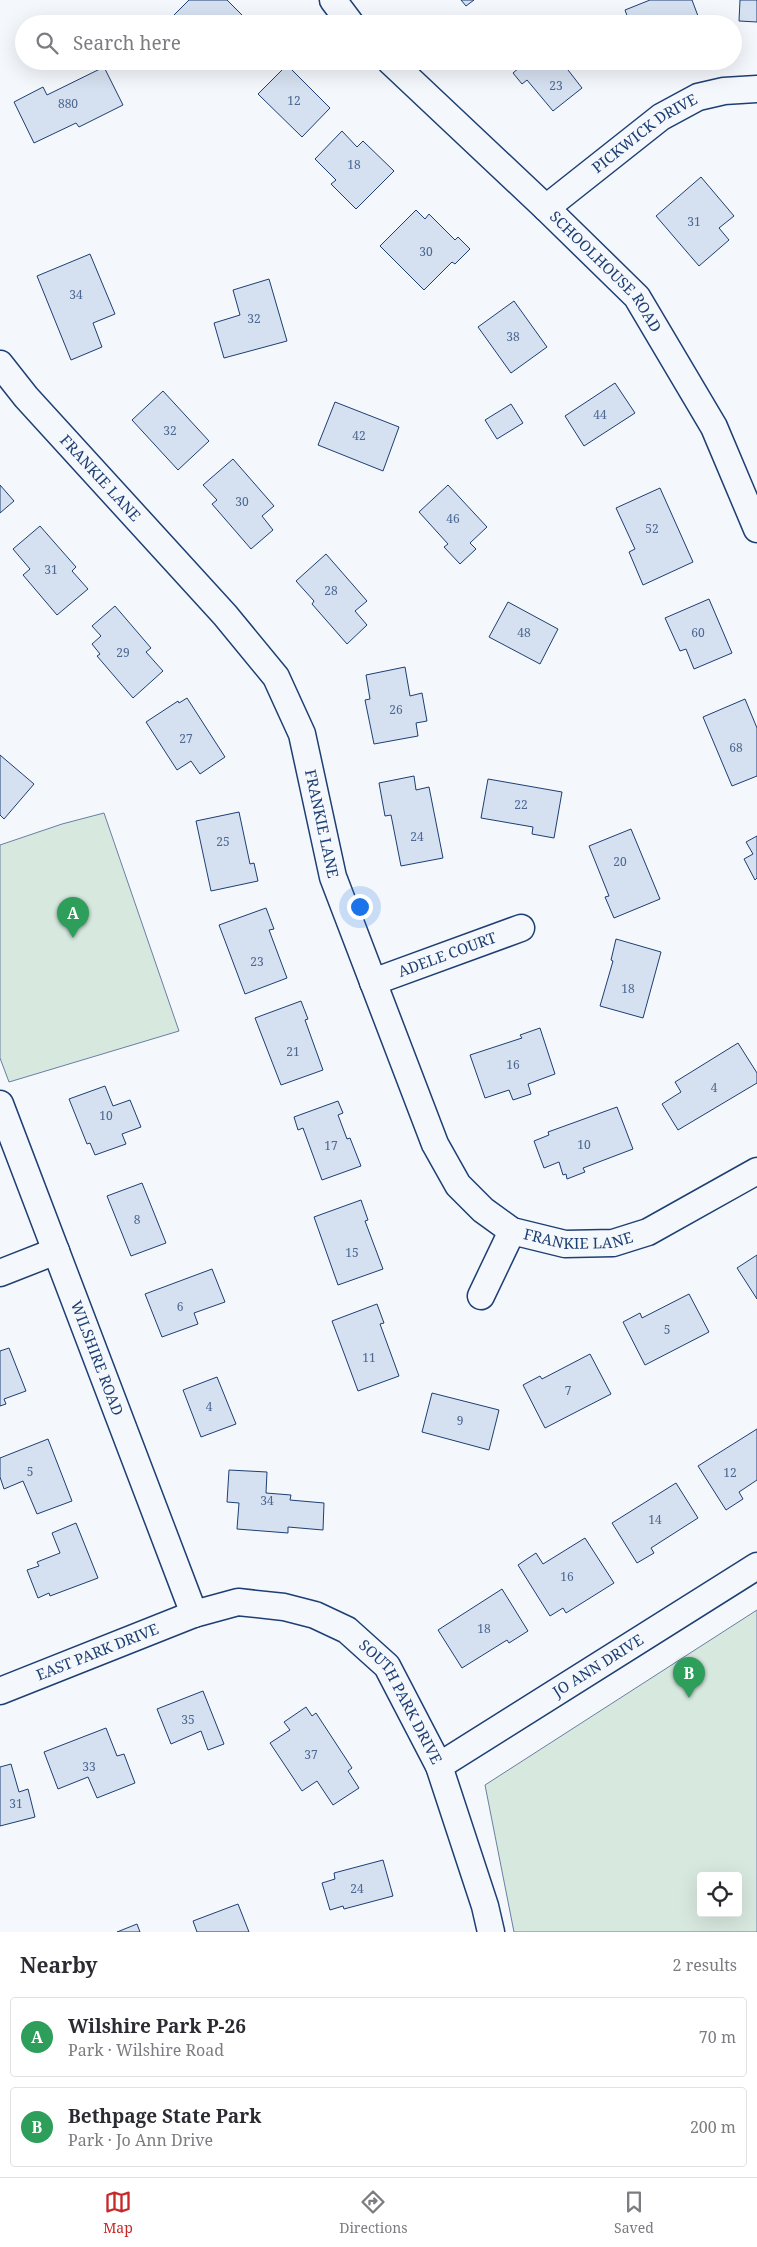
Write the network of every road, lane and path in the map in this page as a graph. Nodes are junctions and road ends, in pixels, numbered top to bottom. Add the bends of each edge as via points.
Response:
1 (333, 0) edge
2 (344, 15) edge
3 (400, 70) edge
4 (757, 89) edge
5 (546, 208) junction
6 (0, 364) edge
7 (757, 529) edge
8 (521, 928) dead end
9 (373, 982) junction
10 (0, 1104) edge
11 (757, 1171) edge
12 (512, 1231) junction
13 (56, 1251) junction
14 (0, 1273) edge
15 (481, 1296) dead end
16 (757, 1566) edge
17 (194, 1614) junction
18 (0, 1691) edge
19 (439, 1766) junction
20 (491, 1932) edge

1 - 2 street
3 - 5 street, SCHOOLHOUSE ROAD
4 - 5 street, PICKWICK DRIVE via 698,97 661,117
5 - 7 street, SCHOOLHOUSE ROAD via 637,297 714,427
6 - 9 street, FRANKIE LANE via 26,397 226,616 276,678 302,734 333,877
8 - 9 street, ADELE COURT
9 - 12 street, FRANKIE LANE via 435,1144 458,1185 483,1210
10 - 13 street, WILSHIRE ROAD
11 - 12 street, FRANKIE LANE via 648,1232 613,1243 565,1244
12 - 15 street
13 - 14 street
13 - 17 street, WILSHIRE ROAD
16 - 19 street, JO ANN DRIVE
17 - 18 street, EAST PARK DRIVE
17 - 19 street, SOUTH PARK DRIVE via 238,1602 284,1607 315,1615 347,1630 386,1666
19 - 20 street, SOUTH PARK DRIVE

